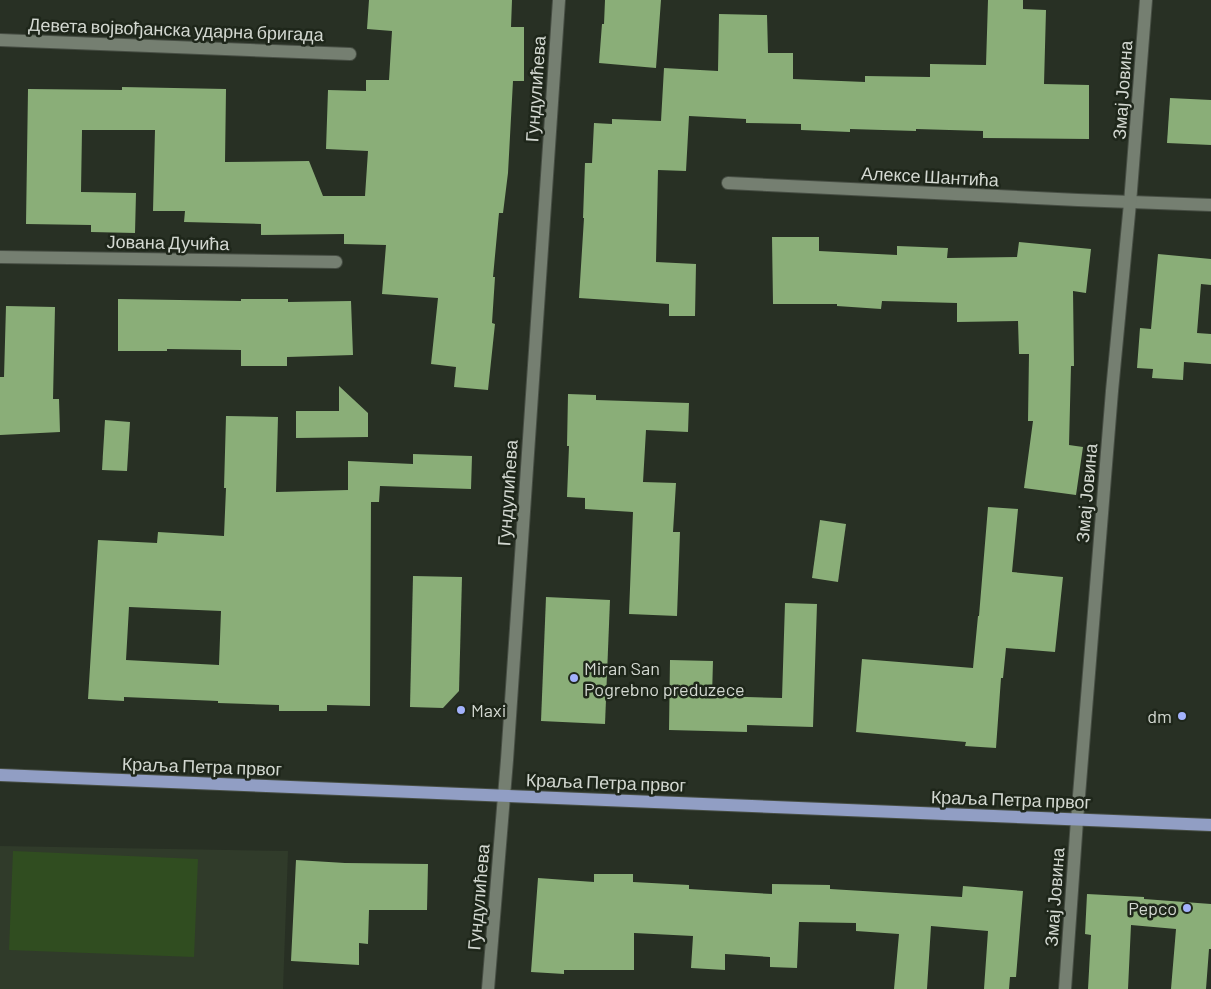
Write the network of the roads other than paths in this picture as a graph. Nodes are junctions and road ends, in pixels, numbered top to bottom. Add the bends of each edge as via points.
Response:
1 (559, 0) edge
2 (1146, 0) edge
3 (0, 40) edge
4 (350, 54) dead end
5 (728, 183) dead end
6 (1130, 203) junction
7 (1211, 205) edge
8 (0, 257) edge
9 (336, 262) dead end
10 (0, 775) edge
11 (504, 796) junction
12 (1077, 820) junction
13 (1211, 825) edge
14 (488, 989) edge
15 (1065, 989) edge

1 - 11 street, Гундулићева
2 - 6 street, Змај Јовина
3 - 4 street, Девета војвођанска ударна бригада
5 - 6 street, Алексе Шантића
6 - 7 street, Алексе Шантића
6 - 12 street, Змај Јовина
8 - 9 street, Јована Дучића
10 - 11 main road, Краља Петра првог
11 - 12 main road, Краља Петра првог
11 - 14 street, Гундулићева
12 - 13 main road, Краља Петра првог
12 - 15 street, Змај Јовина

